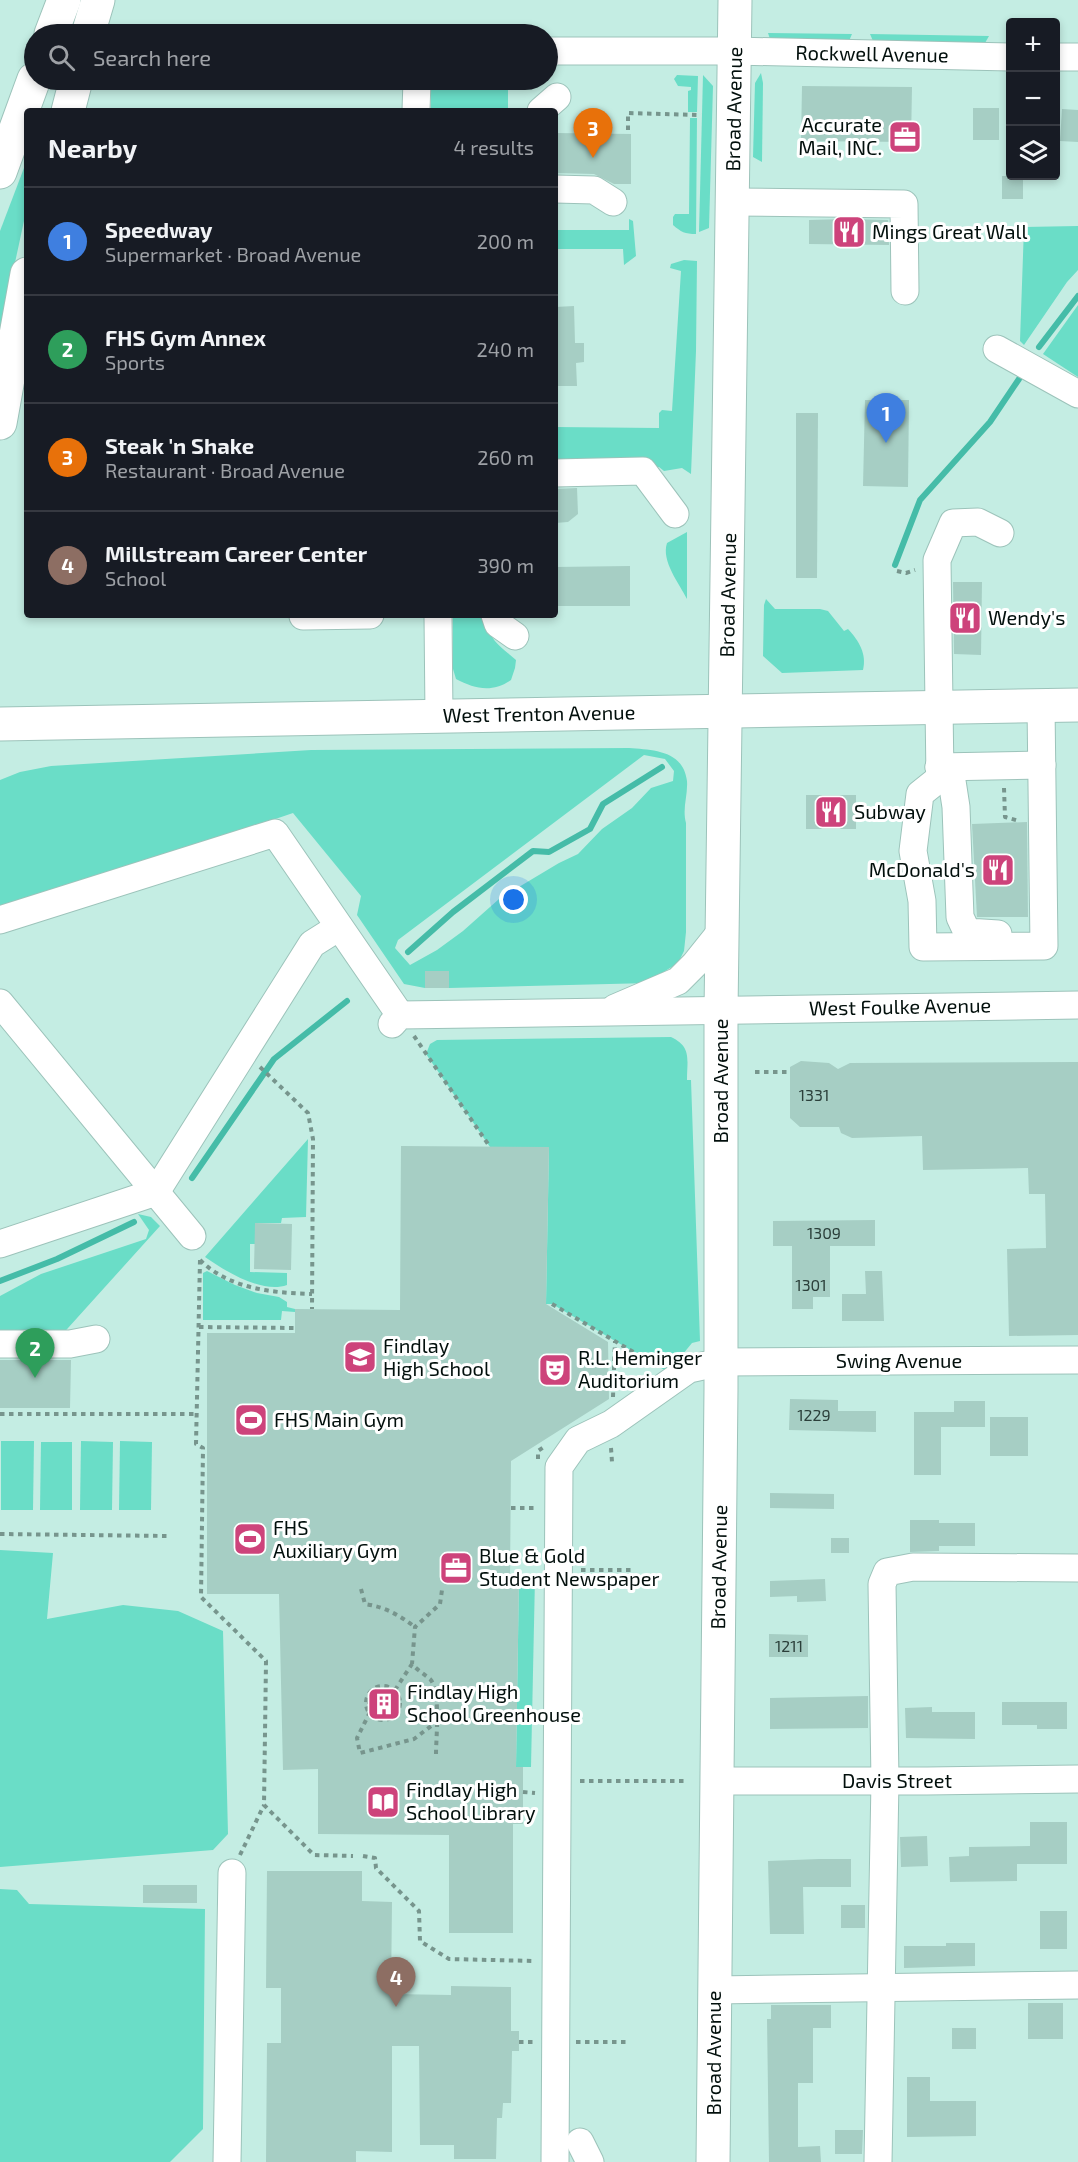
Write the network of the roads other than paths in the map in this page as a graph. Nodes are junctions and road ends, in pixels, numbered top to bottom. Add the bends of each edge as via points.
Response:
1 (64, 0) edge
2 (98, 0) edge
3 (735, 0) edge
4 (55, 24) edge
5 (91, 24) edge
6 (558, 51) edge
7 (734, 51) junction
8 (1006, 57) edge
9 (1060, 57) edge
10 (1078, 57) edge
11 (30, 90) edge
12 (73, 90) edge
13 (417, 90) edge
14 (69, 108) edge
15 (416, 108) edge
16 (0, 172) edge
17 (558, 189) edge
18 (613, 202) dead end
19 (733, 202) junction
20 (24, 291) edge
21 (904, 291) dead end
22 (997, 350) dead end
23 (1078, 394) edge
24 (0, 423) edge
25 (558, 473) edge
26 (675, 513) dead end
27 (1000, 533) dead end
28 (438, 618) edge
29 (496, 618) edge
30 (516, 636) dead end
31 (1078, 705) edge
32 (1041, 706) junction
33 (939, 708) junction
34 (727, 711) junction
35 (439, 716) junction
36 (0, 724) edge
37 (1042, 765) junction
38 (939, 766) junction
39 (1042, 799) junction
40 (0, 920) edge
41 (339, 927) junction
42 (723, 929) junction
43 (0, 1003) edge
44 (1078, 1005) edge
45 (721, 1011) junction
46 (604, 1012) junction
47 (156, 1192) junction
48 (0, 1244) edge
49 (195, 1250) road end
50 (96, 1339) dead end
51 (0, 1344) edge
52 (1078, 1360) edge
53 (721, 1362) junction
54 (1078, 1568) edge
55 (1078, 1779) edge
56 (702, 1781) junction
57 (885, 1781) junction
58 (232, 1873) road end
59 (1078, 1985) edge
60 (881, 1988) junction
61 (715, 1990) junction
62 (227, 2162) edge
63 (555, 2162) edge
64 (713, 2162) edge
65 (878, 2162) edge

1 - 4 main road
2 - 5 main road
3 - 7 main road, Broad Avenue
6 - 7 street, Rockwell Avenue
7 - 8 street, Rockwell Avenue
7 - 19 main road, Broad Avenue
9 - 10 street
11 - 16 main road
12 - 14 main road
13 - 15 street
17 - 18 street via 594,190
19 - 21 street via 904,204
19 - 34 main road, Broad Avenue
20 - 24 main road
22 - 23 street
25 - 26 street via 643,471
27 - 33 street via 978,522 953,523 938,560
28 - 35 street
29 - 30 street via 498,624
31 - 32 main road, West Trenton Avenue
32 - 33 main road, West Trenton Avenue
32 - 37 street
33 - 34 main road, West Trenton Avenue
33 - 38 street
34 - 35 main road, West Trenton Avenue
34 - 42 main road, Broad Avenue
35 - 36 main road, West Trenton Avenue
37 - 38 street
37 - 39 street
38 - 39 street via 951,781 956,807 960,918 967,932 992,935 1025,930 1033,918 1032,831
38 - 39 street via 940,778 920,794 913,851 922,901 923,947 1044,946
40 - 41 street via 275,833
41 - 46 street, West Foulke Avenue via 396,1019
41 - 47 street via 312,944
42 - 45 main road, Broad Avenue
42 - 46 street via 678,981
43 - 47 street
44 - 45 street, West Foulke Avenue
45 - 46 street, West Foulke Avenue
45 - 53 main road, Broad Avenue
47 - 48 street
47 - 49 street
50 - 51 street via 70,1344
52 - 53 street, Swing Avenue
53 - 56 main road, Broad Avenue
53 - 63 street, Swing Avenue via 689,1369 611,1424 578,1440 559,1467 558,1569 546,1787 556,1961
54 - 57 street via 913,1567 887,1572 882,1584
55 - 57 street, Davis Street
56 - 57 street, Davis Street
56 - 61 main road, Broad Avenue
57 - 60 street
58 - 62 street
59 - 60 street
60 - 61 street
60 - 65 street
61 - 64 main road, Broad Avenue

